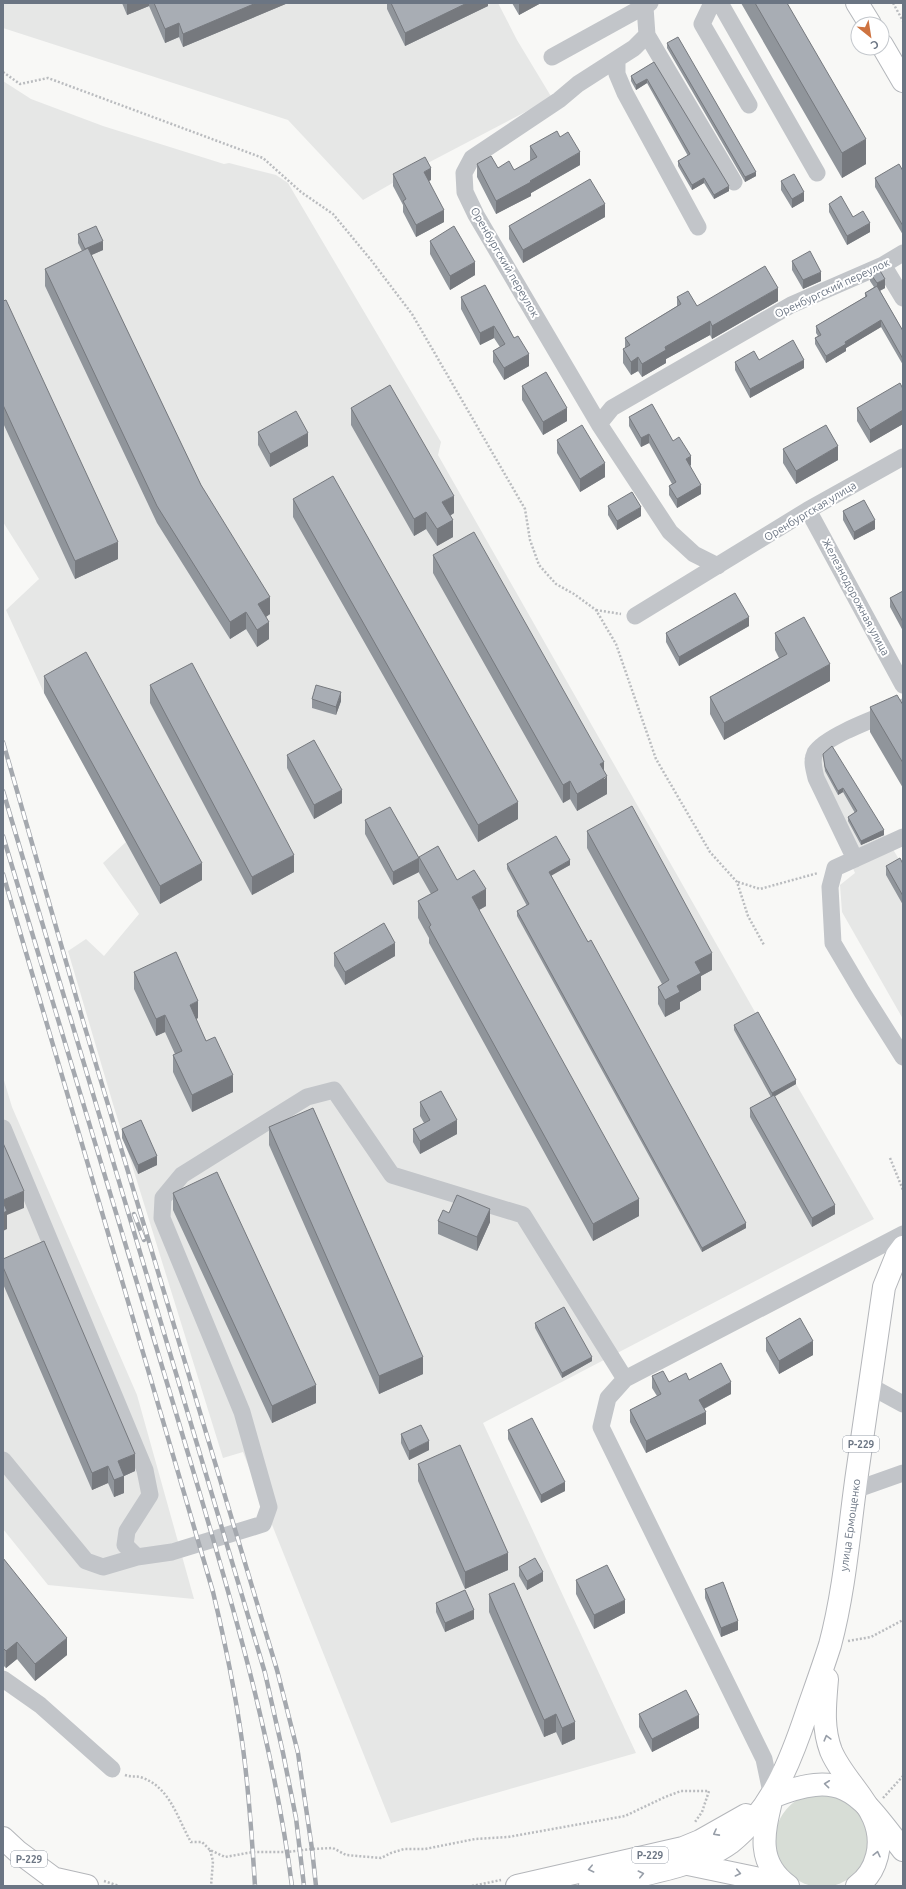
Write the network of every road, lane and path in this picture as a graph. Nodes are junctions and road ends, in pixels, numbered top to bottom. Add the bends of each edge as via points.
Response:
1 (712, 3) edge
2 (720, 3) edge
3 (857, 3) edge
4 (893, 3) edge
5 (647, 5) edge
6 (865, 16) edge
7 (903, 21) edge
8 (647, 35) junction
9 (888, 56) edge
10 (552, 57) dead end
11 (617, 59) junction
12 (3, 72) edge
13 (903, 81) edge
14 (749, 105) dead end
15 (817, 173) dead end
16 (734, 182) dead end
17 (698, 227) dead end
18 (903, 253) edge
19 (883, 265) junction
20 (903, 298) edge
21 (599, 424) junction
22 (903, 457) edge
23 (808, 510) junction
24 (718, 566) junction
25 (596, 610) junction
26 (635, 616) joint
27 (903, 685) edge
28 (903, 707) edge
29 (903, 836) edge
30 (855, 859) junction
31 (835, 868) junction
32 (737, 882) junction
33 (764, 945) dead end
34 (903, 1057) edge
35 (3, 1128) edge
36 (890, 1158) dead end
37 (903, 1190) edge
38 (903, 1234) edge
39 (903, 1247) edge
40 (625, 1378) junction
41 (870, 1386) junction
42 (903, 1404) edge
43 (3, 1460) edge
44 (903, 1473) edge
45 (855, 1490) junction
46 (137, 1557) junction
47 (903, 1620) edge
48 (830, 1644) junction
49 (3, 1679) edge
50 (112, 1769) joint
51 (903, 1776) edge
52 (709, 1791) dead end
53 (772, 1797) junction
54 (871, 1811) junction
55 (3, 1838) edge
56 (210, 1850) junction
57 (903, 1850) edge
58 (686, 1863) junction
59 (60, 1882) edge
60 (94, 1883) edge
61 (119, 1886) edge
62 (211, 1886) edge
63 (517, 1886) edge
64 (590, 1886) edge
65 (778, 1886) edge
66 (788, 1886) edge
67 (857, 1886) edge

1 - 14 street via 702,24
2 - 15 street
3 - 6 main road
4 - 7 path
5 - 8 street
5 - 10 street
8 - 11 street, Оренбургский переулок via 634,48
8 - 16 street
9 - 13 main road
11 - 17 street via 617,74 625,93
11 - 21 street, Оренбургский переулок via 472,158 464,172 465,192 476,216
12 - 25 path via 20,84 48,78 263,158 301,192 333,214 412,314 441,362 525,510 530,540 539,565 556,584
18 - 19 street, Оренбургский переулок
19 - 20 street
19 - 21 street, Оренбургский переулок via 791,305 612,408
21 - 24 street, Оренбургский переулок via 670,532 694,554
22 - 23 street, Оренбургская улица
23 - 24 street, Оренбургская улица
23 - 27 street, Железнодорожная улица
24 - 26 street, Оренбургская улица
25 - 26 path
25 - 32 path via 616,644 656,759 710,852
28 - 30 street via 836,736 816,753 812,763 816,778
29 - 30 street
30 - 31 street
31 - 32 path via 760,889
31 - 34 street via 830,887 833,943
32 - 33 path via 748,916
35 - 46 street via 145,1470 150,1495 127,1531 125,1545
36 - 37 path
38 - 40 street
39 - 41 main road, улица Ермощенко / Р-229 via 884,1287
40 - 46 street via 523,1215 392,1175 334,1090 306,1097 182,1175 162,1198 162,1218 242,1412 269,1507 263,1524 172,1552
40 - 53 street via 608,1398 601,1427 764,1759
41 - 42 street
41 - 45 main road, улица Ермощенко / Р-229
43 - 46 street via 86,1561 103,1567
44 - 45 street
45 - 48 main road, улица Ермощенко / Р-229 via 845,1567
47 - 48 path via 871,1637
48 - 53 main road, улица Ермощенко / Р-229 via 792,1755
54 -> 48 main road, Р-229 via 840,1767 827,1738 824,1719
49 - 50 street via 40,1706
50 - 56 path via 126,1776 140,1777 165,1792 191,1842 202,1842
51 - 54 path
52 - 56 path via 681,1791 625,1816 508,1837 475,1839 425,1849 404,1849 381,1858 346,1855 333,1848 253,1852 225,1857
54 -> 53 main road via 848,1790 828,1784 809,1784
53 - 58 main road, Р-229 via 752,1824 729,1844
53 -> 63 main road, Р-229 via 720,1830 683,1848
53 - 66 main road via 765,1828 764,1848 775,1874
54 - 57 main road
67 -> 54 main road, Р-229 via 869,1874 878,1849 878,1829
55 - 59 main road, Р-229
56 - 62 path via 213,1861
64 -> 58 main road, Р-229
58 -> 65 main road, Р-229 via 760,1879
59 - 60 main road, Р-229
60 - 61 path

